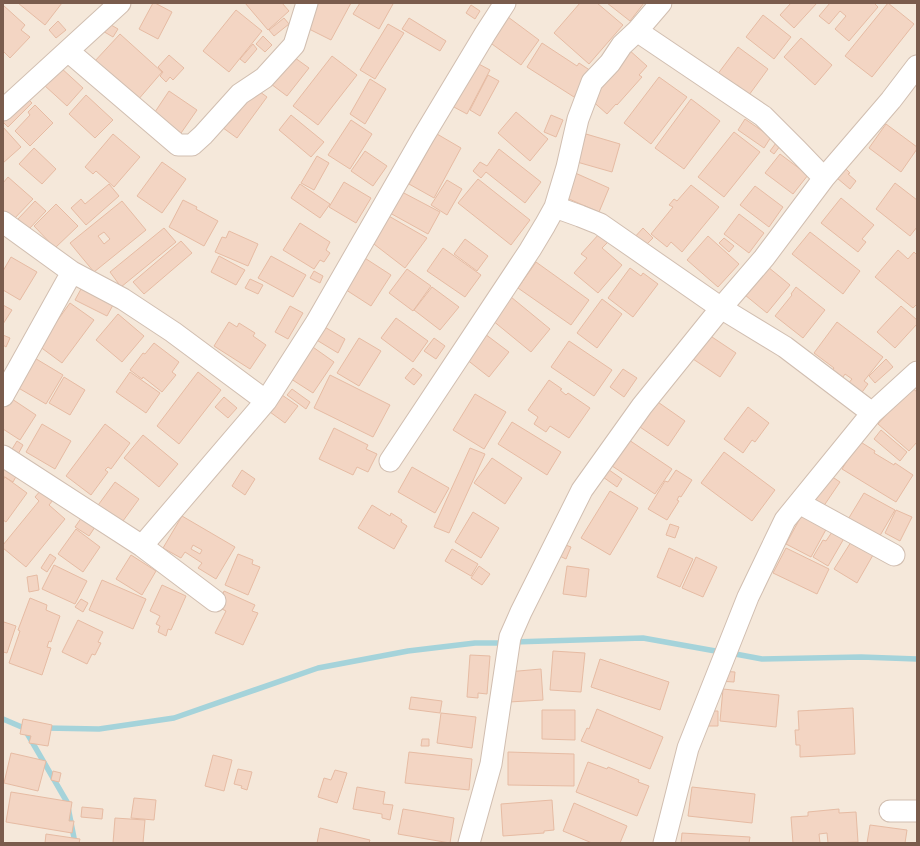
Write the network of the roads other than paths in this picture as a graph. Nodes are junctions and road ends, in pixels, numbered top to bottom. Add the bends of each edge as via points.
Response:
1 (120, 3) edge
2 (307, 3) edge
3 (505, 3) edge
4 (661, 3) edge
5 (637, 31) junction
6 (68, 51) junction
7 (917, 66) edge
8 (3, 110) edge
9 (824, 178) junction
10 (555, 207) junction
11 (3, 222) edge
12 (72, 272) junction
13 (721, 308) junction
14 (917, 372) edge
15 (3, 396) edge
16 (266, 401) junction
17 (872, 413) junction
18 (3, 456) edge
19 (390, 461) dead end
20 (799, 503) junction
21 (142, 546) junction
22 (894, 555) dead end
23 (215, 601) dead end
24 (890, 811) dead end
25 (917, 811) edge
26 (469, 843) edge
27 (664, 843) edge

1 - 6 street
2 - 6 street via 294,45 264,78 240,94 192,145 178,145
3 - 16 street via 423,137 316,323
4 - 5 street
5 - 9 street via 763,116
5 - 10 street via 592,82 578,119
6 - 8 street
7 - 9 street
9 - 13 street via 764,258
10 - 13 street via 600,224
10 - 19 street via 530,250
11 - 12 street
12 - 15 street
12 - 16 street via 123,299 174,332
13 - 17 street via 786,347
13 - 26 street via 642,406 582,490 521,612 510,636 491,764
14 - 17 street
16 - 21 street
17 - 20 street
18 - 21 street
20 - 22 street
20 - 27 street via 785,520 748,597 691,740
21 - 23 street
24 - 25 street

